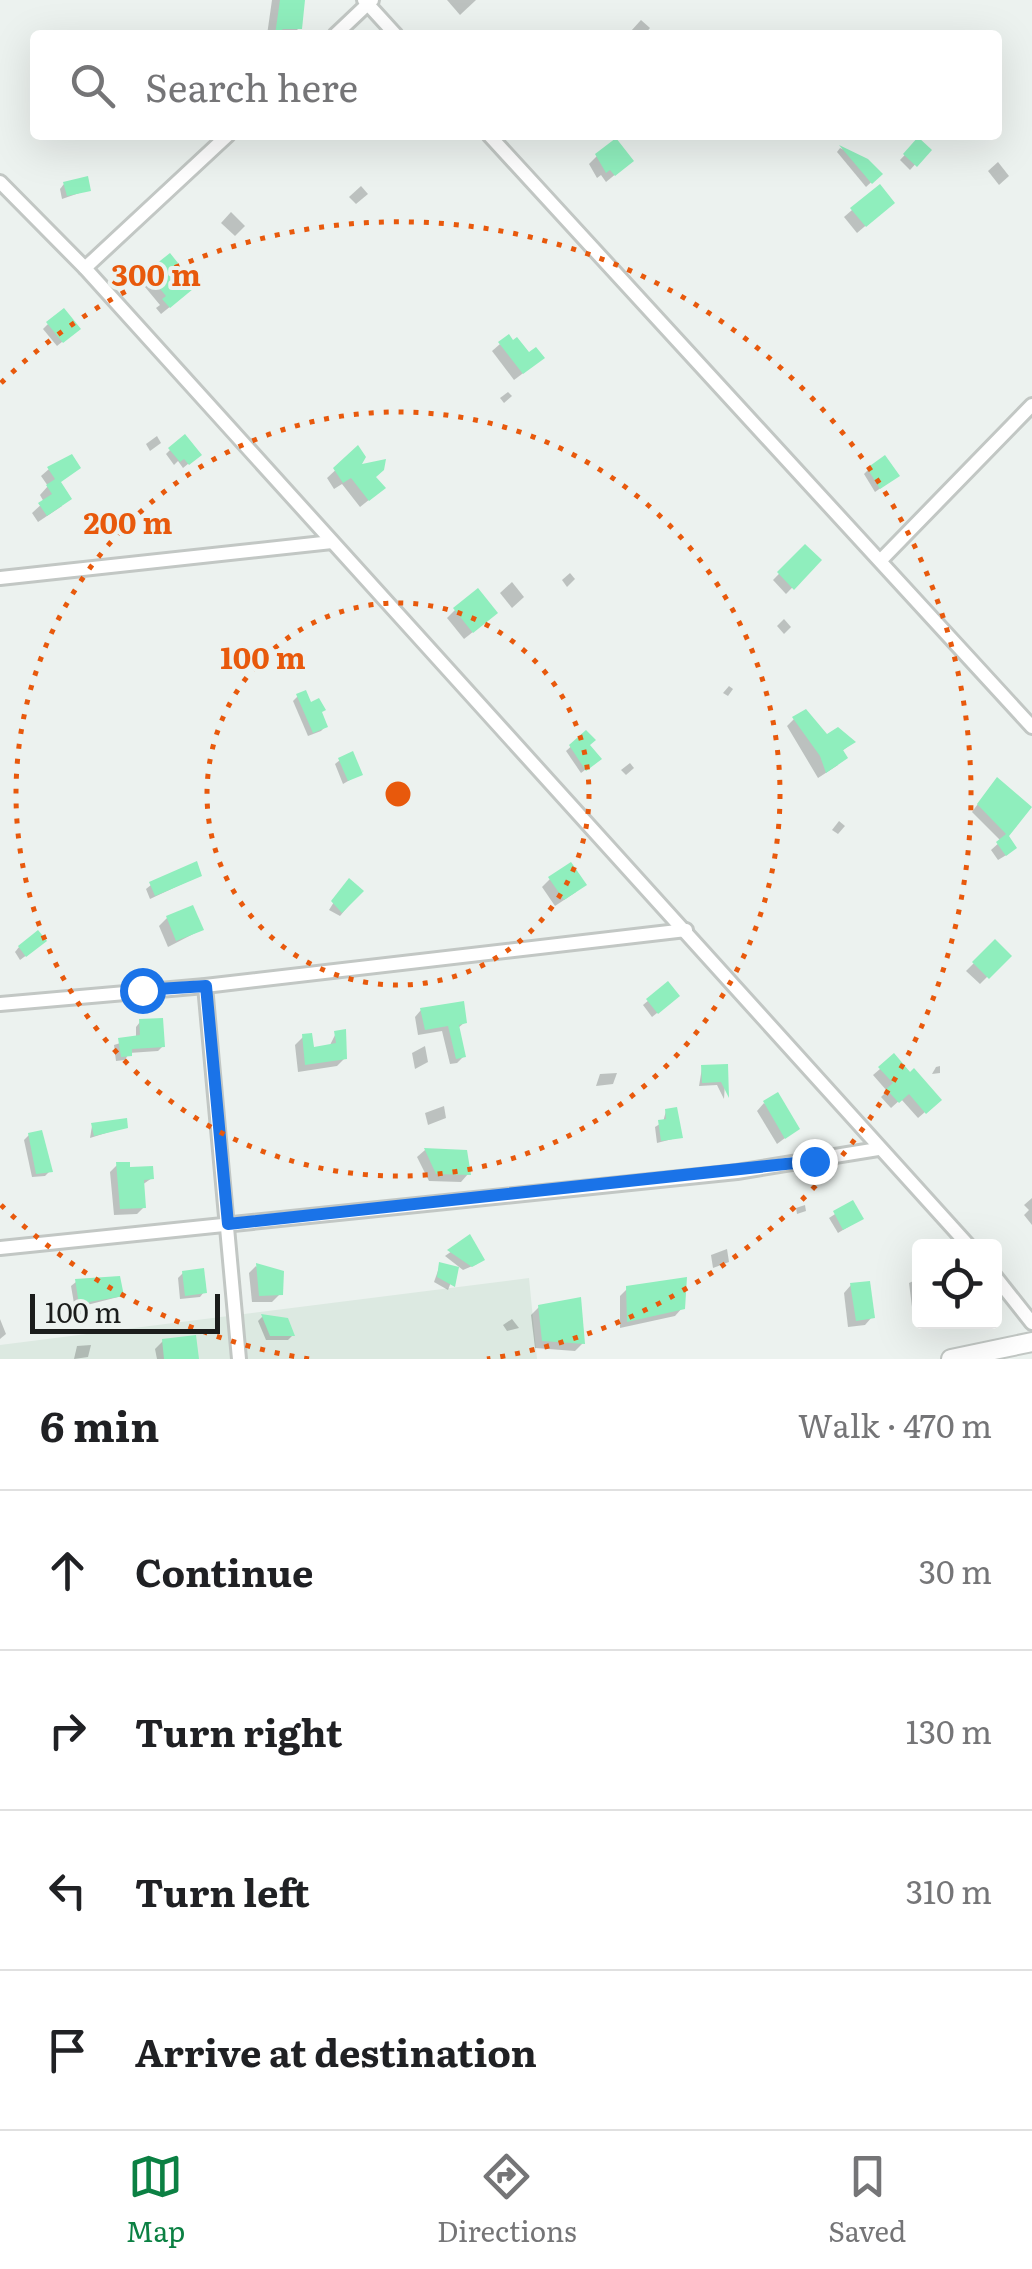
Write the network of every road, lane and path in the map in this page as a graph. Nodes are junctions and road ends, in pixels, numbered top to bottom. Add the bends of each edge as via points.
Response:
1 (368, 2) edge
2 (340, 30) edge
3 (392, 30) edge
4 (223, 140) edge
5 (494, 140) edge
6 (2, 187) edge
7 (85, 268) junction
8 (1032, 405) edge
9 (332, 542) junction
10 (882, 559) junction
11 (0, 578) edge
12 (1032, 726) edge
13 (686, 930) junction
14 (206, 986) junction
15 (0, 1004) edge
16 (878, 1148) junction
17 (228, 1224) junction
18 (962, 1239) edge
19 (0, 1248) edge
20 (1002, 1285) edge
21 (1032, 1324) edge
22 (1032, 1342) edge
23 (239, 1359) edge
24 (952, 1359) edge

1 - 2 street
1 - 3 street
4 - 7 street
5 - 10 street
6 - 7 street
7 - 9 street
8 - 10 street
9 - 11 street
9 - 13 street
10 - 12 street
13 - 14 street
13 - 16 street
14 - 15 street
14 - 17 street
16 - 17 street via 737,1172
16 - 18 street
17 - 19 street
17 - 23 street
20 - 21 street
22 - 24 main road

